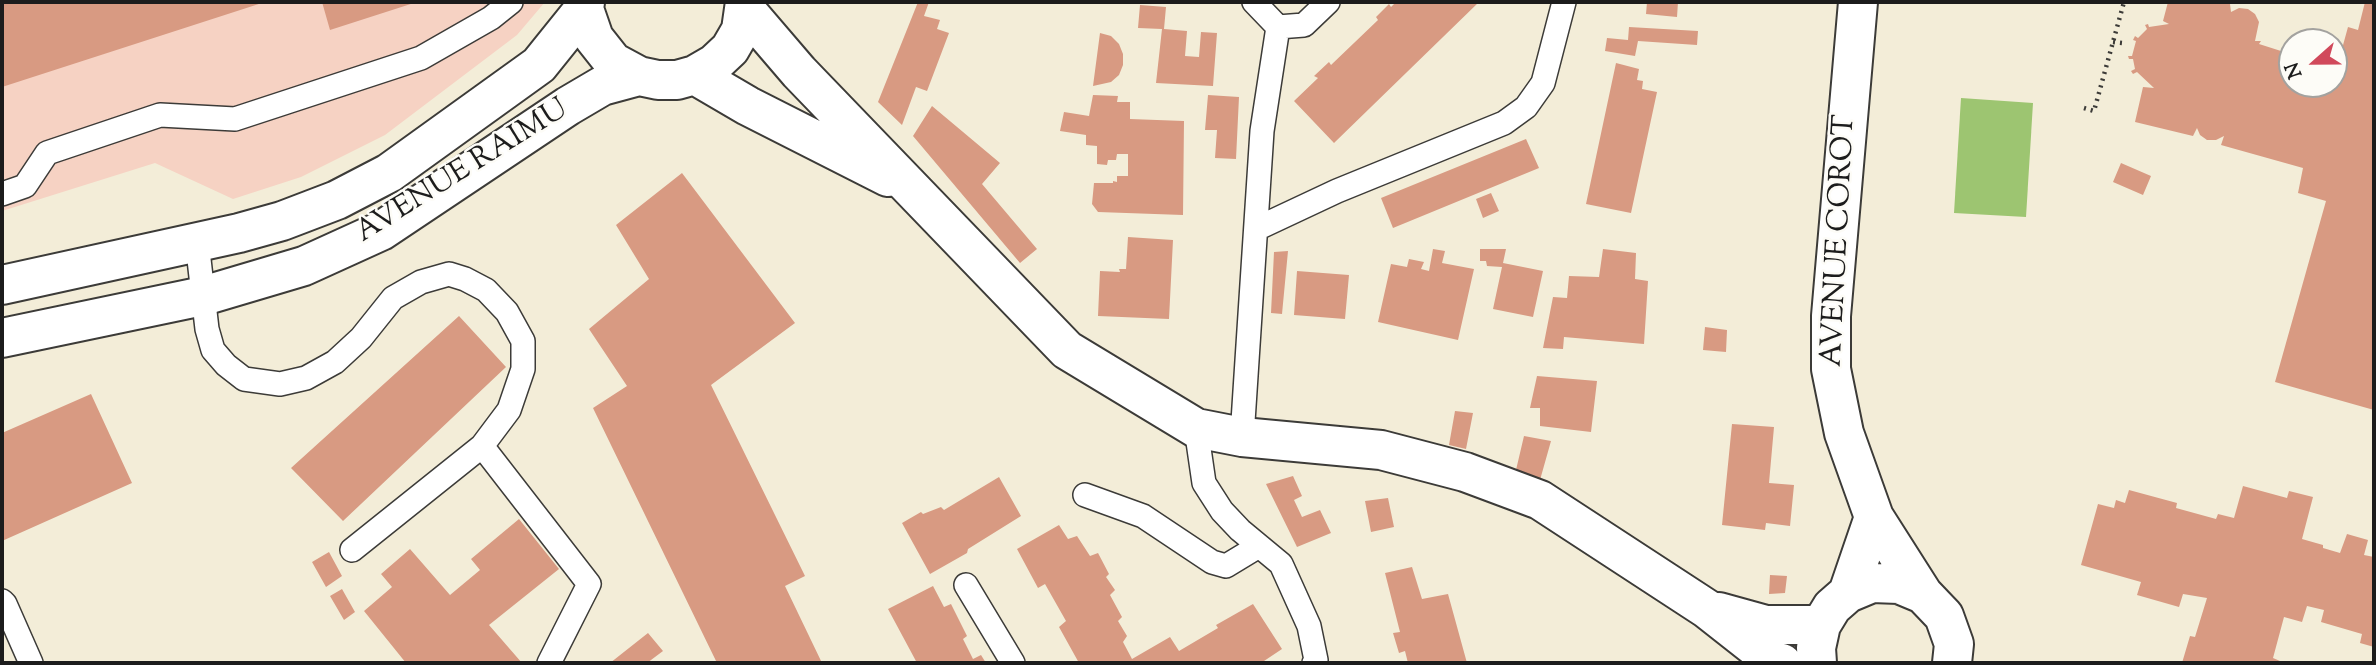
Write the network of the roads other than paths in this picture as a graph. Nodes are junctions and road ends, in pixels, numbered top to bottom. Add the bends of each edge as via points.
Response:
1 (511, 2) edge
2 (1254, 2) edge
3 (1328, 2) edge
4 (1564, 2) edge
5 (1858, 2) edge
6 (584, 5) edge
7 (745, 5) edge
8 (1278, 27) junction
9 (695, 75) junction
10 (639, 76) junction
11 (916, 191) junction
12 (2, 194) edge
13 (1256, 229) junction
14 (197, 242) junction
15 (2, 285) edge
16 (203, 296) junction
17 (2, 338) edge
18 (1196, 428) junction
19 (1242, 437) junction
20 (482, 446) junction
21 (1085, 495) dead end
22 (1874, 517) junction
23 (1259, 546) junction
24 (352, 550) dead end
25 (966, 585) dead end
26 (1848, 593) junction
27 (1923, 594) junction
28 (2, 601) edge
29 (1707, 609) junction
30 (1821, 625) junction
31 (31, 663) edge
32 (549, 663) edge
33 (1013, 663) edge
34 (1314, 663) edge
35 (1782, 663) edge
36 (1817, 663) edge
37 (1952, 663) edge

1 - 12 lane via 421,58 372,74 235,118 160,115 47,153 25,186
2 - 8 lane
3 - 8 lane via 1304,25
4 - 13 lane via 1543,83 1526,107 1504,123
5 - 22 street, AVENUE COROT via 1830,316 1831,369 1844,433
6 - 10 street via 594,38 612,62
6 - 14 street, AVENUE RAIMU via 539,65 389,173 337,200 282,220
7 - 9 street via 741,30 730,49
7 - 11 street via 799,72
8 - 13 lane via 1262,131
9 - 10 street via 677,80
9 - 11 street
10 - 16 street, AVENUE RAIMU via 602,86 580,99 381,231 304,266
11 - 18 street via 1068,350
13 - 19 lane
14 - 15 street, AVENUE RAIMU
14 - 16 lane
16 - 17 street, AVENUE RAIMU
16 - 20 lane via 213,350 226,365 244,379 280,384 306,379 335,362 393,298 421,282 449,274 486,290 507,312 523,341 523,369 509,410
18 - 19 street
18 - 23 lane via 1204,483 1222,511
19 - 29 street via 1381,450 1465,472 1540,500
20 - 24 lane
20 - 32 lane via 589,584
21 - 23 lane via 1143,516 1212,562 1226,566
22 - 26 street
22 - 27 street, AVENUE COROT
23 - 34 lane via 1281,564 1309,626
25 - 33 lane
26 - 27 street via 1872,583 1899,583
26 - 30 street
27 - 37 street, AVENUE COROT via 1944,615 1954,644
28 - 31 lane
29 - 30 street via 1766,625
29 - 35 street via 1773,661
30 - 36 street

